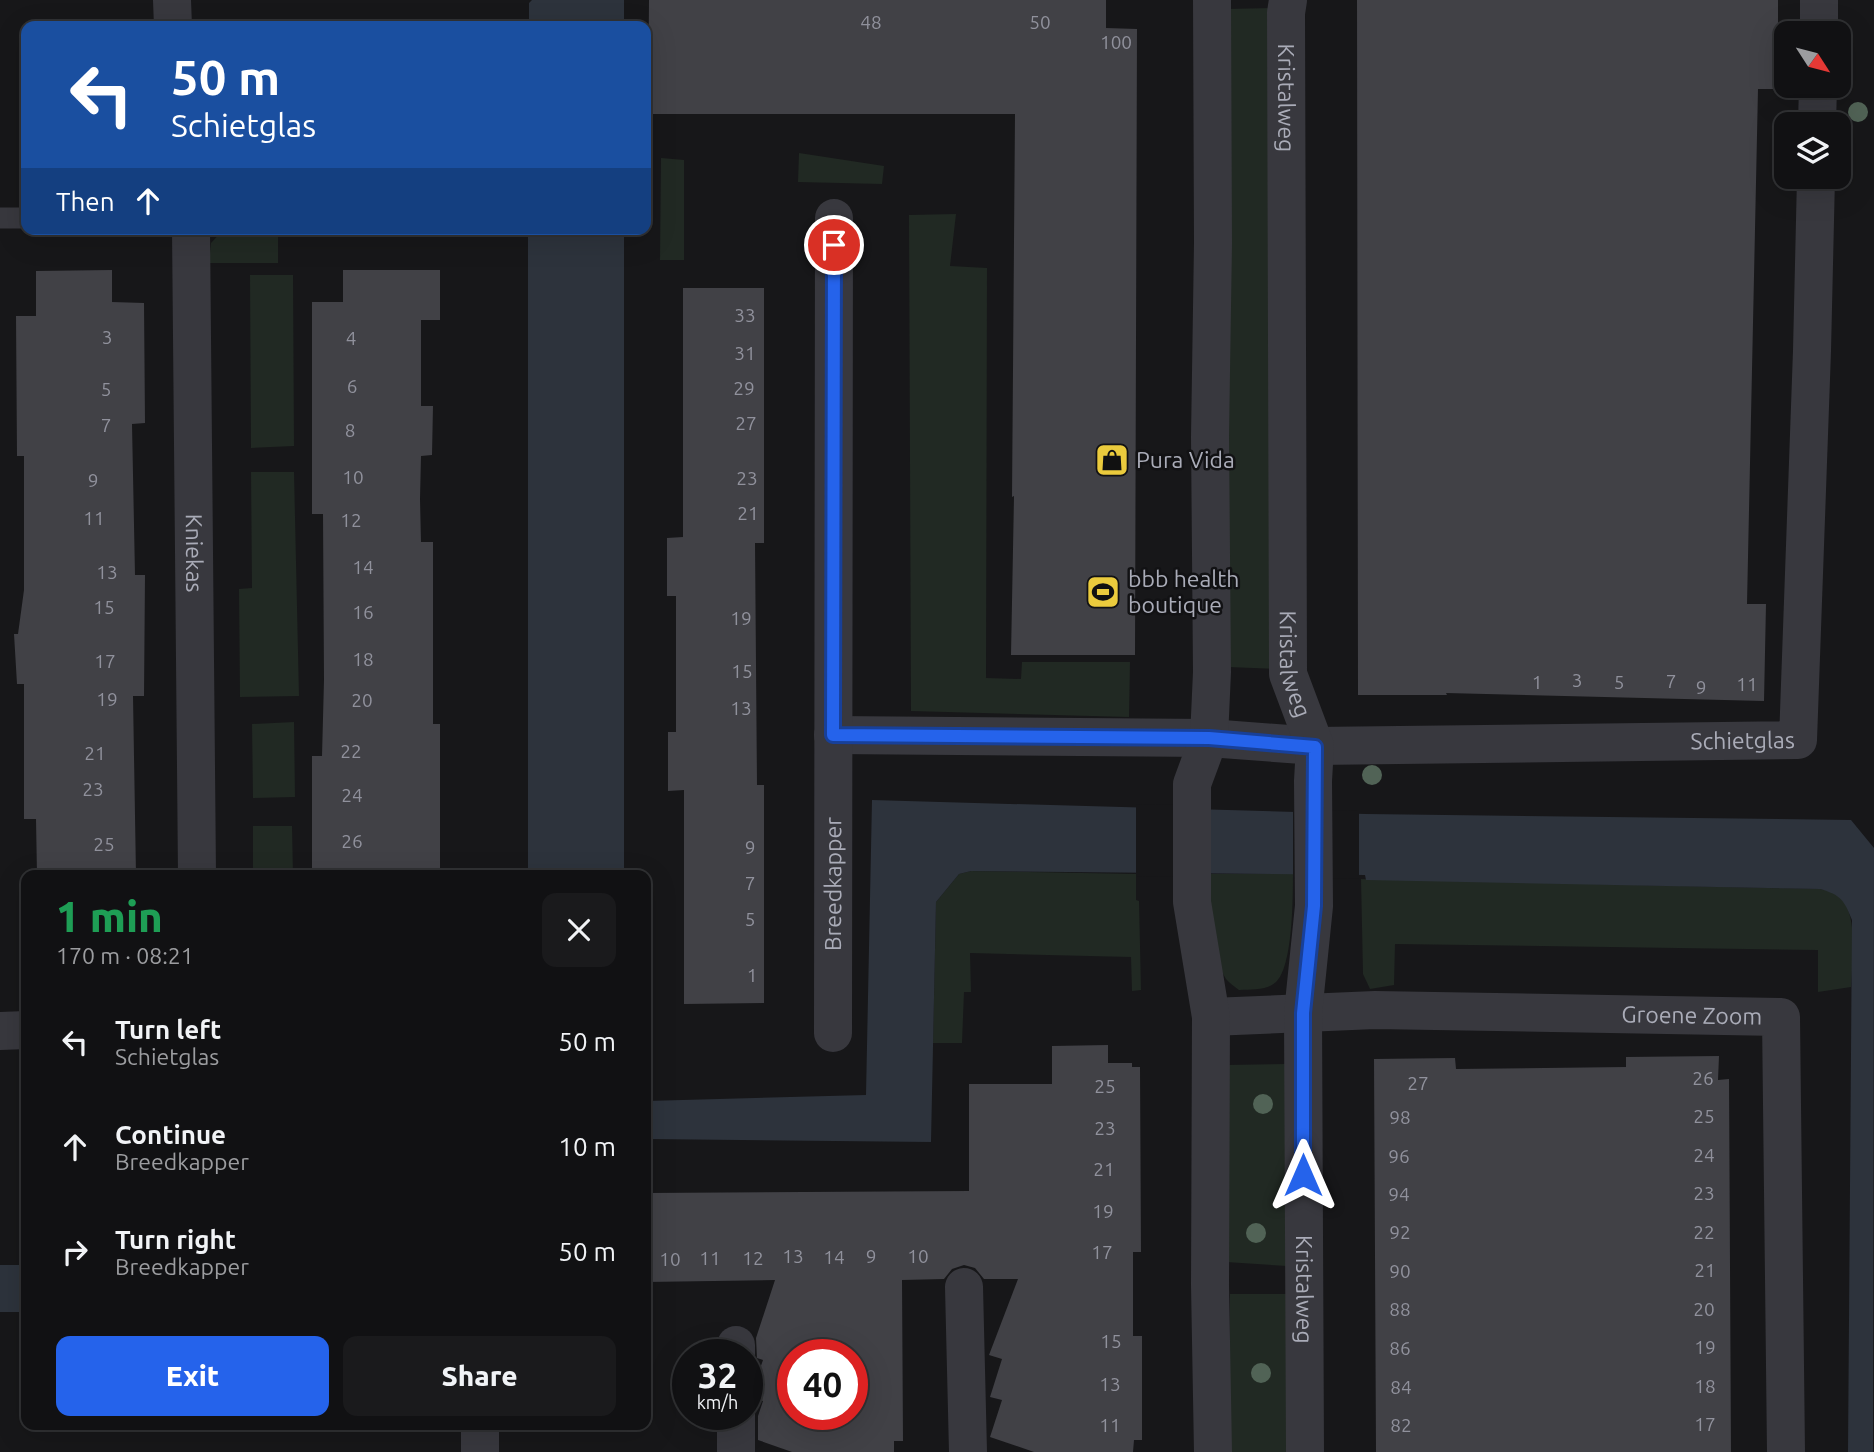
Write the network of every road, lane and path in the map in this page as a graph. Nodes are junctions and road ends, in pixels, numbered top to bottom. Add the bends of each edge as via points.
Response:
1 (172, 0) edge
2 (1212, 0) edge
3 (1288, 0) edge
4 (1819, 0) edge
5 (173, 21) edge
6 (1819, 21) edge
7 (1816, 189) edge
8 (0, 218) edge
9 (21, 218) edge
10 (834, 218) dead end
11 (191, 235) edge
12 (833, 735) junction
13 (1209, 738) junction
14 (1314, 764) junction
15 (197, 870) edge
16 (1303, 1013) junction
17 (1211, 1017) junction
18 (21, 1030) edge
19 (0, 1031) edge
20 (833, 1033) dead end
21 (964, 1287) dead end
22 (480, 1430) edge
23 (736, 1430) edge
24 (481, 1452) edge
25 (736, 1452) edge
26 (968, 1452) edge
27 (1213, 1452) edge
28 (1305, 1452) edge
29 (1786, 1452) edge

1 - 5 street
2 - 13 street
3 - 14 street, Kristalweg via 1288,674
4 - 6 street
7 - 14 street, Schietglas via 1798,740
8 - 9 lane
10 - 12 street, Breedkapper
11 - 15 street, Kniekas
12 - 13 street
12 - 20 street, Breedkapper
13 - 14 street, Schietglas
13 - 17 street via 1192,784 1192,902
14 - 16 street, Kristalweg via 1314,906
16 - 17 street, Groene Zoom
16 - 28 street, Kristalweg
16 - 29 street, Groene Zoom via 1375,1010 1781,1017
17 - 27 street
18 - 19 street
21 - 26 street
22 - 24 street
23 - 25 street

